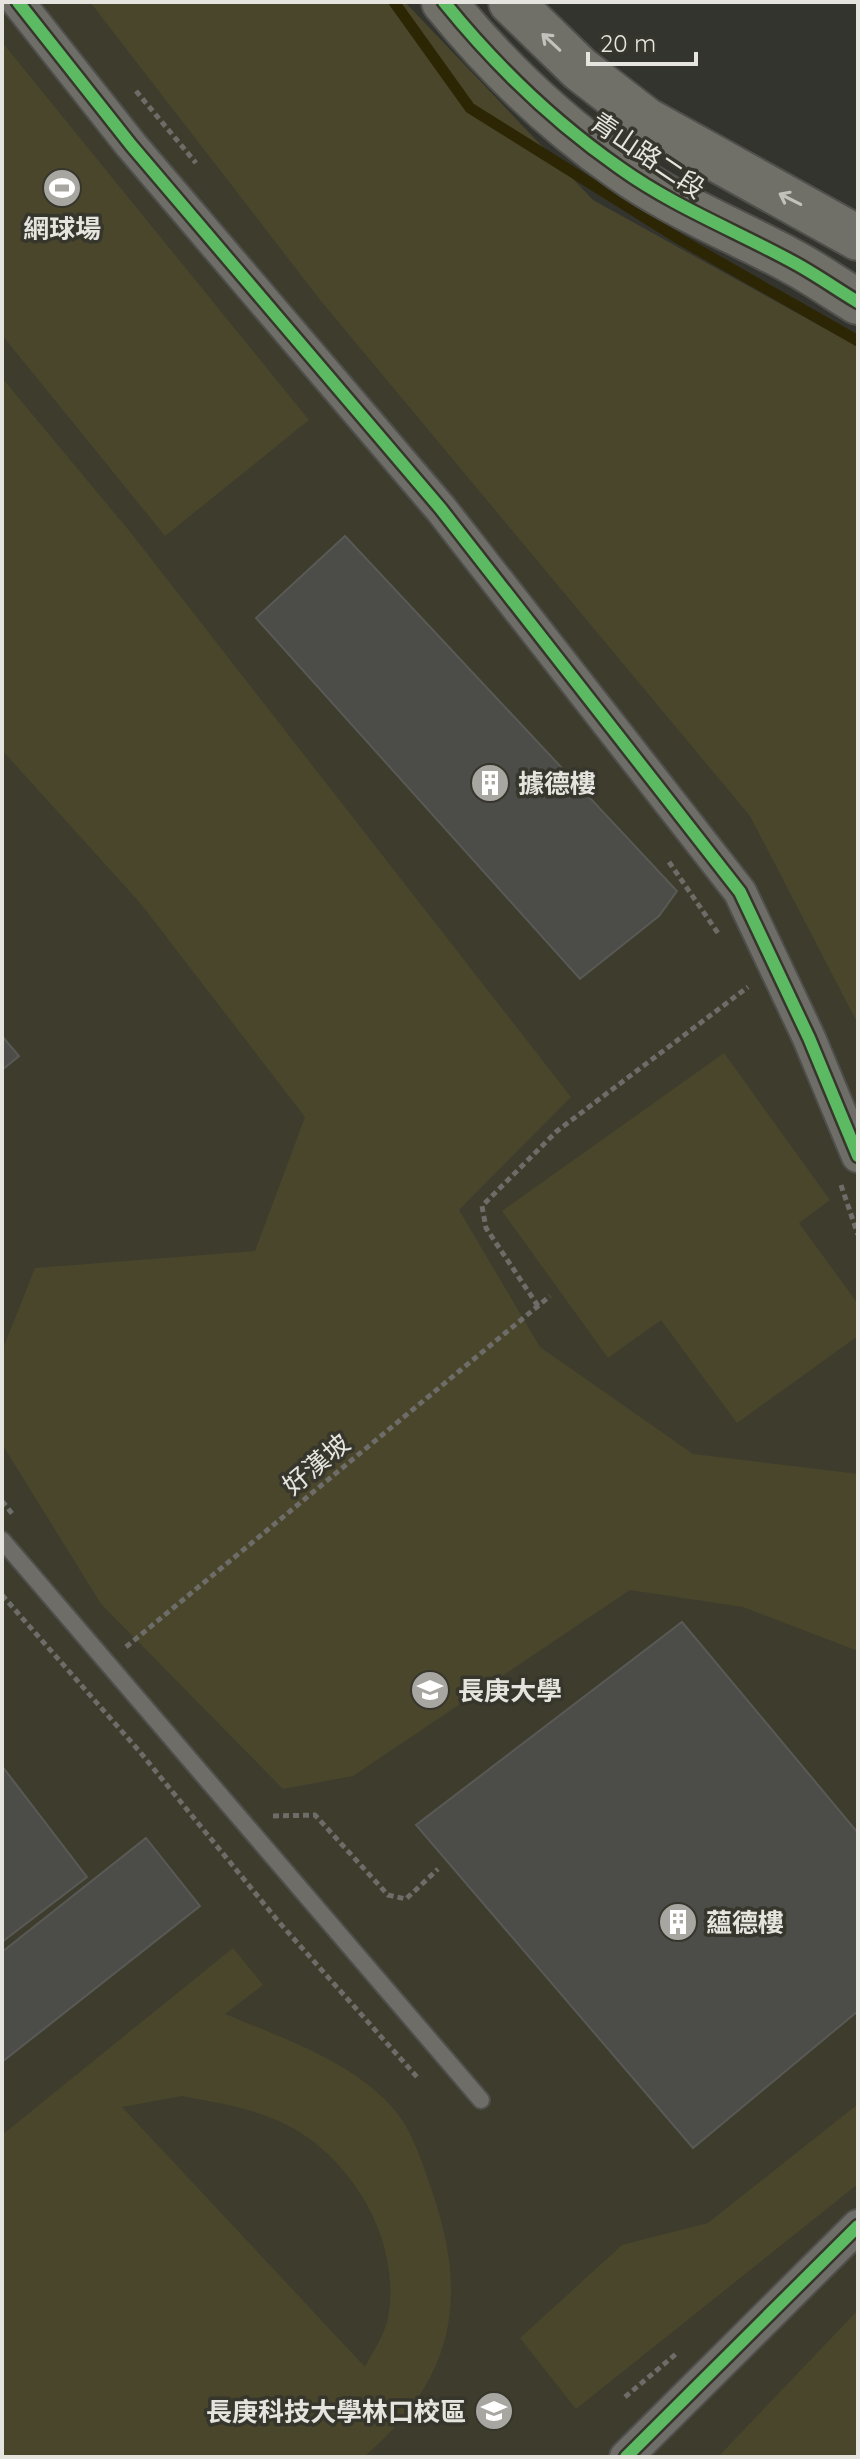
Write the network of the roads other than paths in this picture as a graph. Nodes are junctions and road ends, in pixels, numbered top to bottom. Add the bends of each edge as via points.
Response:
1 (18, 2) edge
2 (444, 2) edge
3 (511, 2) edge
4 (858, 238) edge
5 (858, 302) edge
6 (848, 1166) edge
7 (2, 1540) edge
8 (481, 2100) dead end
9 (858, 2226) edge
10 (626, 2457) edge

1 - 6 street via 131,145 441,509 740,892 809,1038
2 - 5 street, 青山路二段 via 494,60 621,169
4 -> 3 street, 青山路二段 via 646,120 580,69
7 - 8 lane
9 - 10 street

